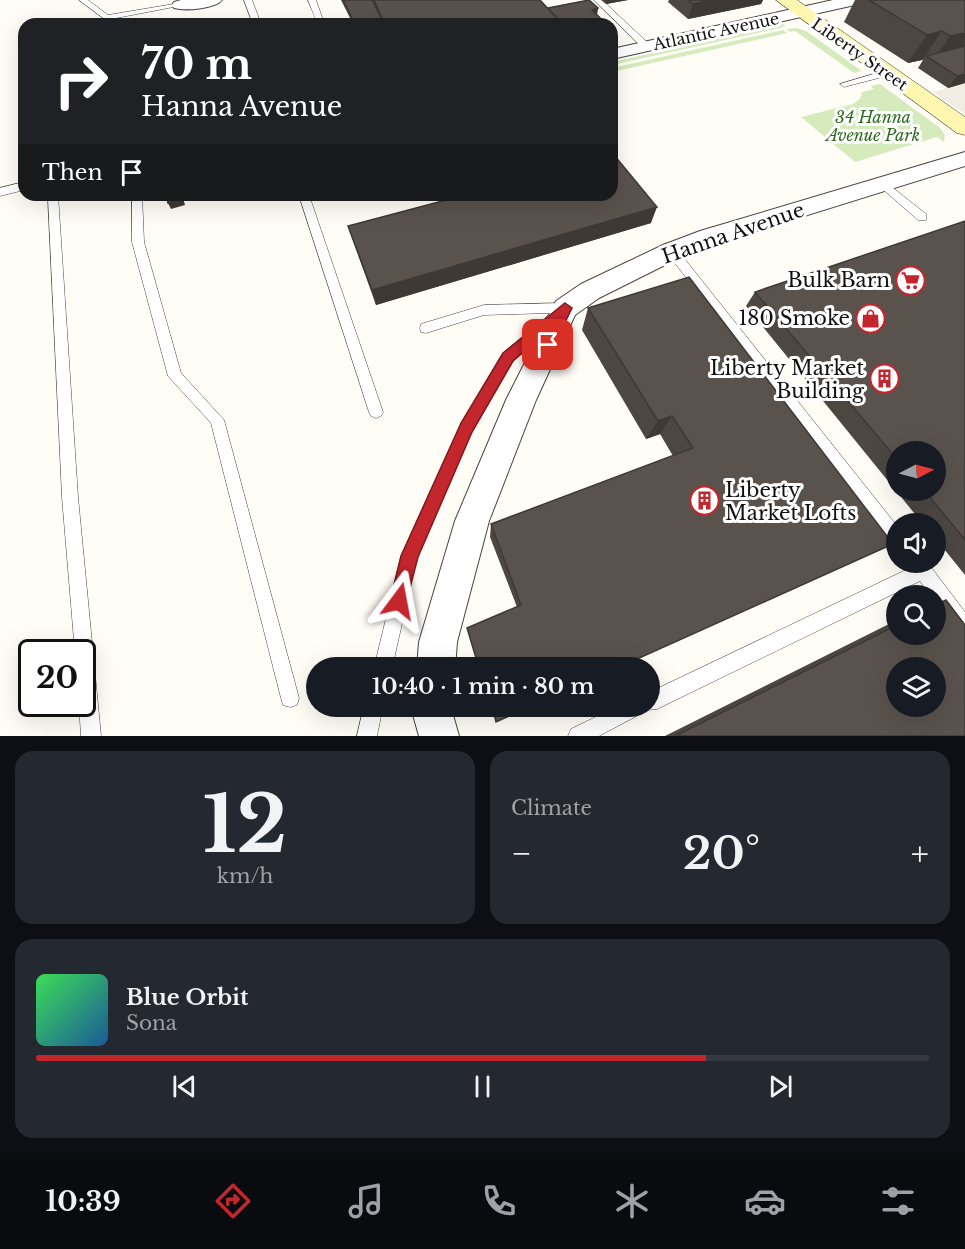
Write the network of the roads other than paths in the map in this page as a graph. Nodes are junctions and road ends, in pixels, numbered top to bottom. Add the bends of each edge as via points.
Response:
1 (83, 0) edge
2 (209, 0) edge
3 (248, 0) edge
4 (312, 0) edge
5 (598, 0) edge
6 (855, 0) edge
7 (180, 5) joint
8 (793, 6) edge
9 (106, 18) joint
10 (255, 18) edge
11 (320, 18) edge
12 (617, 18) edge
13 (618, 19) edge
14 (646, 46) junction
15 (618, 53) edge
16 (887, 73) junction
17 (844, 84) dead end
18 (965, 128) edge
19 (965, 159) edge
20 (883, 184) junction
21 (18, 188) edge
22 (0, 192) edge
23 (53, 201) edge
24 (137, 201) edge
25 (306, 201) edge
26 (922, 217) dead end
27 (672, 251) junction
28 (565, 308) junction
29 (426, 328) dead end
30 (376, 412) dead end
31 (886, 525) edge
32 (907, 573) edge
33 (924, 573) edge
34 (965, 626) edge
35 (386, 657) edge
36 (437, 657) edge
37 (660, 697) edge
38 (290, 698) dead end
39 (371, 717) edge
40 (434, 717) edge
41 (617, 717) edge
42 (90, 736) edge
43 (367, 736) edge
44 (439, 736) edge
45 (578, 736) edge

1 - 9 lane
2 - 7 street
3 - 10 lane
4 - 11 lane
5 - 12 lane
6 - 8 street, Atlantic Avenue
7 - 9 lane
8 - 14 street, Atlantic Avenue
8 - 16 street, Liberty Street
13 - 14 lane
14 - 15 street, Atlantic Avenue
16 - 17 lane
16 - 18 street, Liberty Street
19 - 20 street, Hanna Avenue
20 - 26 lane
20 - 27 street, Hanna Avenue
21 - 22 lane
23 - 42 lane via 70,496
24 - 38 lane via 138,242 175,376 217,420
25 - 30 lane
27 - 28 street, Hanna Avenue via 590,291
27 - 31 lane
28 - 29 lane via 484,310
28 - 35 lane via 508,357 467,428 409,556
28 - 36 street via 521,400 472,521
32 - 37 lane
33 - 34 lane
39 - 43 lane
40 - 44 street
41 - 45 lane

